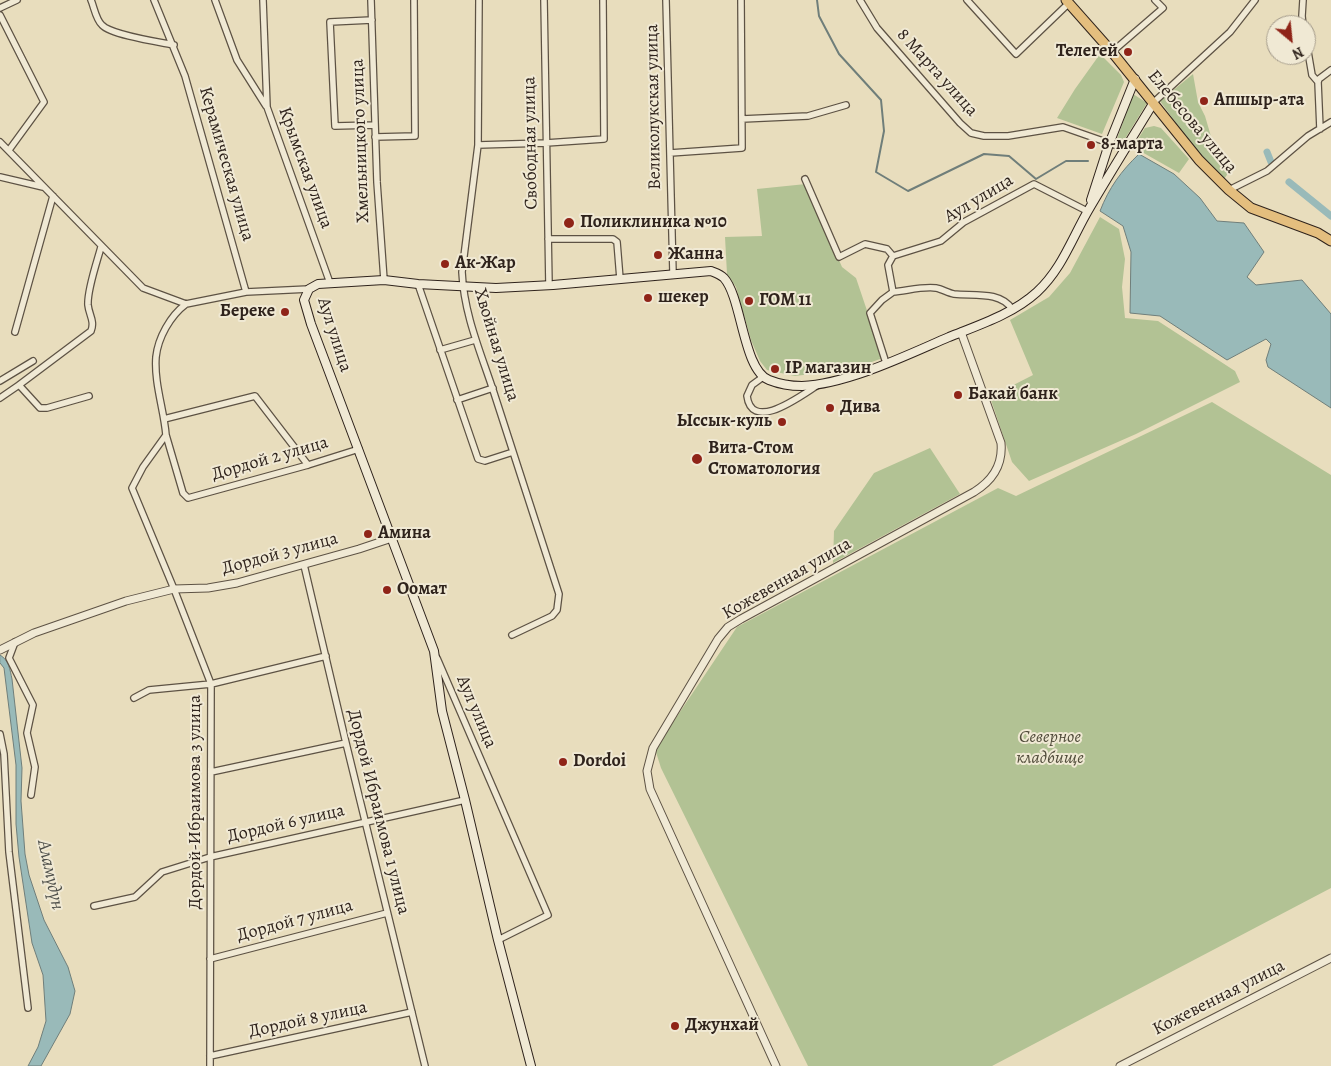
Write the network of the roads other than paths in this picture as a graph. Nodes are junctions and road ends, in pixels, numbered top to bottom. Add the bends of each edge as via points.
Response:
1 (16, 0) edge
2 (90, 0) edge
3 (154, 0) edge
4 (215, 0) edge
5 (263, 0) edge
6 (371, 0) edge
7 (414, 0) edge
8 (479, 0) edge
9 (544, 0) edge
10 (603, 0) edge
11 (666, 0) edge
12 (741, 0) edge
13 (860, 0) edge
14 (967, 0) edge
15 (1155, 0) edge
16 (1256, 0) edge
17 (1303, 0) edge
18 (1067, 2) edge
19 (0, 8) edge
20 (0, 15) edge
21 (1302, 15) edge
22 (372, 20) junction
23 (174, 45) junction
24 (1112, 52) junction
25 (1310, 65) edge
26 (1331, 70) edge
27 (1134, 79) junction
28 (1318, 82) junction
29 (1154, 102) junction
30 (846, 105) dead end
31 (267, 108) junction
32 (742, 119) junction
33 (1331, 122) edge
34 (375, 125) junction
35 (1320, 129) junction
36 (375, 137) junction
37 (0, 142) edge
38 (546, 143) junction
39 (1110, 144) junction
40 (478, 145) junction
41 (1126, 149) junction
42 (9, 150) junction
43 (670, 153) junction
44 (0, 177) edge
45 (805, 178) dead end
46 (45, 188) junction
47 (1229, 190) junction
48 (53, 196) junction
49 (1087, 211) junction
50 (1318, 233) junction
51 (1331, 236) edge
52 (548, 239) junction
53 (1331, 240) edge
54 (102, 247) junction
55 (893, 256) junction
56 (673, 274) junction
57 (620, 278) junction
58 (384, 280) junction
59 (330, 283) junction
60 (418, 284) junction
61 (549, 285) junction
62 (462, 286) junction
63 (309, 289) junction
64 (246, 292) junction
65 (893, 292) junction
66 (186, 304) junction
67 (1012, 309) junction
68 (15, 332) dead end
69 (961, 332) junction
70 (475, 340) junction
71 (440, 350) junction
72 (33, 361) dead end
73 (886, 363) junction
74 (763, 377) junction
75 (0, 382) edge
76 (820, 383) junction
77 (19, 384) junction
78 (492, 388) junction
79 (89, 396) dead end
80 (0, 398) edge
81 (457, 400) junction
82 (164, 419) junction
83 (166, 435) junction
84 (359, 449) junction
85 (513, 452) junction
86 (308, 465) junction
87 (392, 538) junction
88 (304, 565) junction
89 (174, 589) junction
90 (512, 635) dead end
91 (14, 643) junction
92 (0, 650) edge
93 (434, 651) junction
94 (326, 656) junction
95 (211, 684) junction
96 (134, 698) dead end
97 (0, 734) edge
98 (346, 743) junction
99 (211, 772) junction
100 (30, 795) dead end
101 (466, 800) junction
102 (365, 822) junction
103 (210, 856) junction
104 (94, 906) dead end
105 (387, 913) junction
106 (498, 940) junction
107 (1331, 958) edge
108 (210, 959) junction
109 (28, 1008) dead end
110 (412, 1012) junction
111 (210, 1056) junction
112 (210, 1066) edge
113 (425, 1066) edge
114 (531, 1066) edge
115 (776, 1066) edge
116 (1120, 1066) edge

1 - 19 street
2 - 23 street via 102,25 111,30
3 - 23 street, Керамическая улица
4 - 31 street via 238,60
5 - 31 street, Крымская улица
6 - 22 street, Хмельницкого улица
7 - 36 street via 415,136
8 - 40 street, Хвойная улица
9 - 38 street, Свободная улица
10 - 38 street via 604,139
11 - 43 street, Великолукская улица
12 - 32 street
13 - 39 street, 8 Марта улица via 877,28 971,133 1008,136 1064,128
14 - 18 street via 1016,54
15 - 24 street via 1163,8
16 - 29 street via 1230,32
17 - 21 street
18 - 24 main road, Елебесова улица
20 - 42 street via 44,102
22 - 34 street, Хмельницкого улица
22 - 34 street via 330,22 336,126
23 - 64 street, Керамическая улица
24 - 27 main road, Елебесова улица
25 - 28 street via 1312,75
26 - 28 street
27 - 29 main road, Елебесова улица
27 - 39 main road
28 - 35 street
29 - 41 main road
29 - 47 main road, Елебесова улица via 1199,160
30 - 32 street via 808,116
31 - 59 street, Крымская улица
32 - 43 street via 742,148
33 - 35 street
34 - 36 street, Хмельницкого улица
35 - 47 street via 1267,171
36 - 58 street, Хмельницкого улица
37 - 42 street
38 - 40 street
38 - 52 street, Свободная улица
39 - 41 street, 8 Марта улица
39 - 49 main road
40 - 62 street, Хвойная улица
41 - 49 main road
42 - 46 street
43 - 56 street, Великолукская улица
44 - 46 street
45 - 55 street via 838,257 865,244 887,249
46 - 48 street
47 - 50 main road, Елебесова улица via 1251,208
48 - 54 street
48 - 68 street
49 - 55 street, Аул улица via 1034,184 964,222 940,241
49 - 67 main road via 1055,271 1036,293
50 - 51 main road
50 - 53 main road, Елебесова улица
52 - 57 street via 613,239 617,242
52 - 61 street, Свободная улица
54 - 66 street via 143,288
54 - 77 street via 88,294 91,331
55 - 65 street via 888,265
56 - 57 main road, Аул улица
56 - 74 main road, Аул улица via 704,270 723,278 729,286 756,368
57 - 61 main road, Аул улица
58 - 59 main road, Аул улица
58 - 60 main road, Аул улица
59 - 63 main road, Аул улица
60 - 62 main road, Аул улица
60 - 71 street
61 - 62 main road, Аул улица
62 - 70 street, Хвойная улица
63 - 64 street
63 - 84 main road, Аул улица via 305,304
64 - 66 street
65 - 67 street via 936,288 952,294 990,296 1008,303
65 - 73 street via 870,313
66 - 82 street via 175,312 165,328 156,357
67 - 69 main road
69 - 73 main road
69 - 115 street, Кожевенная улица via 1001,443 1000,461 994,474 974,492 728,627 659,736 649,758 646,771 650,789
70 - 71 street
70 - 78 street, Хвойная улица
71 - 81 street
72 - 75 street
73 - 76 main road
74 - 76 main road via 794,386
74 - 76 street via 752,385 747,396 750,406 763,412 786,405
77 - 79 street via 40,408
77 - 80 street
78 - 81 street
78 - 85 street, Хвойная улица
81 - 85 street via 478,459 484,461
82 - 83 street
82 - 86 street via 255,396
83 - 86 street, Дордой 2 улица via 183,494 188,498
83 - 89 street, Дордой-Ибраимова 3 улица via 132,488
84 - 86 street, Дордой 2 улица
84 - 87 main road, Аул улица
85 - 90 street, Хвойная улица via 559,594 557,610 552,616
87 - 88 street, Дордой 3 улица
87 - 93 main road, Аул улица
88 - 89 street, Дордой 3 улица via 237,583
88 - 94 street, Дордой Ибраимова 1 улица
89 - 91 street, Дордой 3 улица via 102,609
89 - 95 street, Дордой-Ибраимова 3 улица
91 - 92 street, Дордой 3 улица
91 - 100 street via 9,658 33,705 27,733 36,767
93 - 101 main road via 442,711
93 - 106 street, Аул улица via 548,915
94 - 95 street
94 - 98 street, Дордой Ибраимова 1 улица
95 - 96 street via 149,690
95 - 99 street, Дордой-Ибраимова 3 улица
97 - 109 street via 9,852
98 - 99 street
98 - 102 street, Дордой Ибраимова 1 улица
99 - 103 street, Дордой-Ибраимова 3 улица
101 - 102 street, Дордой 6 улица
101 - 106 main road
102 - 103 street, Дордой 6 улица
102 - 105 street, Дордой Ибраимова 1 улица
103 - 104 street, Дордой 6 улица via 162,872 135,897
103 - 108 street, Дордой-Ибраимова 3 улица
105 - 108 street, Дордой 7 улица
105 - 110 street, Дордой Ибраимова 1 улица
106 - 114 main road
107 - 116 street, Кожевенная улица
108 - 111 street, Дордой-Ибраимова 3 улица
110 - 111 street, Дордой 8 улица
110 - 113 street, Дордой Ибраимова 1 улица
111 - 112 street, Дордой-Ибраимова 3 улица

